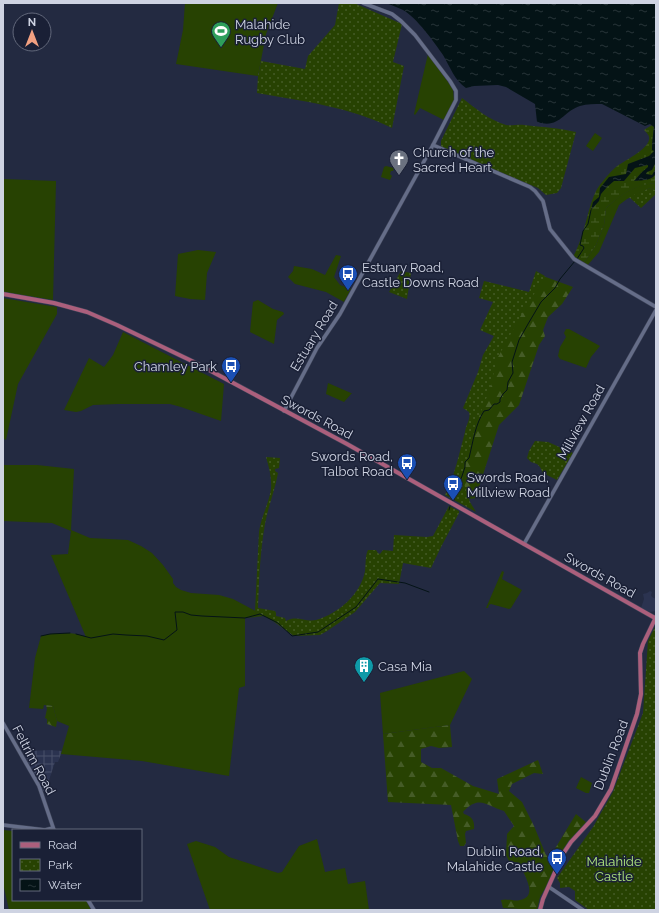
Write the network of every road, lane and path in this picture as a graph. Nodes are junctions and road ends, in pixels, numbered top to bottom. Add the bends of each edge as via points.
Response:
1 (363, 3) edge
2 (433, 145) junction
3 (3, 294) edge
4 (656, 308) edge
5 (284, 411) junction
6 (524, 544) junction
7 (656, 617) edge
8 (3, 723) edge
9 (3, 825) edge
10 (37, 829) edge
11 (54, 829) edge
12 (549, 887) junction
13 (89, 901) edge
14 (94, 910) edge
15 (540, 910) edge
16 (583, 910) edge

1 - 2 street, Estuary Road via 392,14 401,21 428,51 454,87 456,100
2 - 4 street via 536,191 543,201 550,228 576,260
2 - 5 street, Estuary Road
3 - 5 main road, Swords Road via 74,308 117,325 196,362
4 - 6 street, Millview Road
5 - 6 main road, Swords Road
6 - 7 main road, Swords Road
7 - 12 main road, Dublin Road via 640,653 641,694 637,714 611,789 596,816 563,854
8 - 11 street, Feltrim Road via 39,786
9 - 10 street
12 - 15 main road, Dublin Road
12 - 16 street
13 - 14 street

